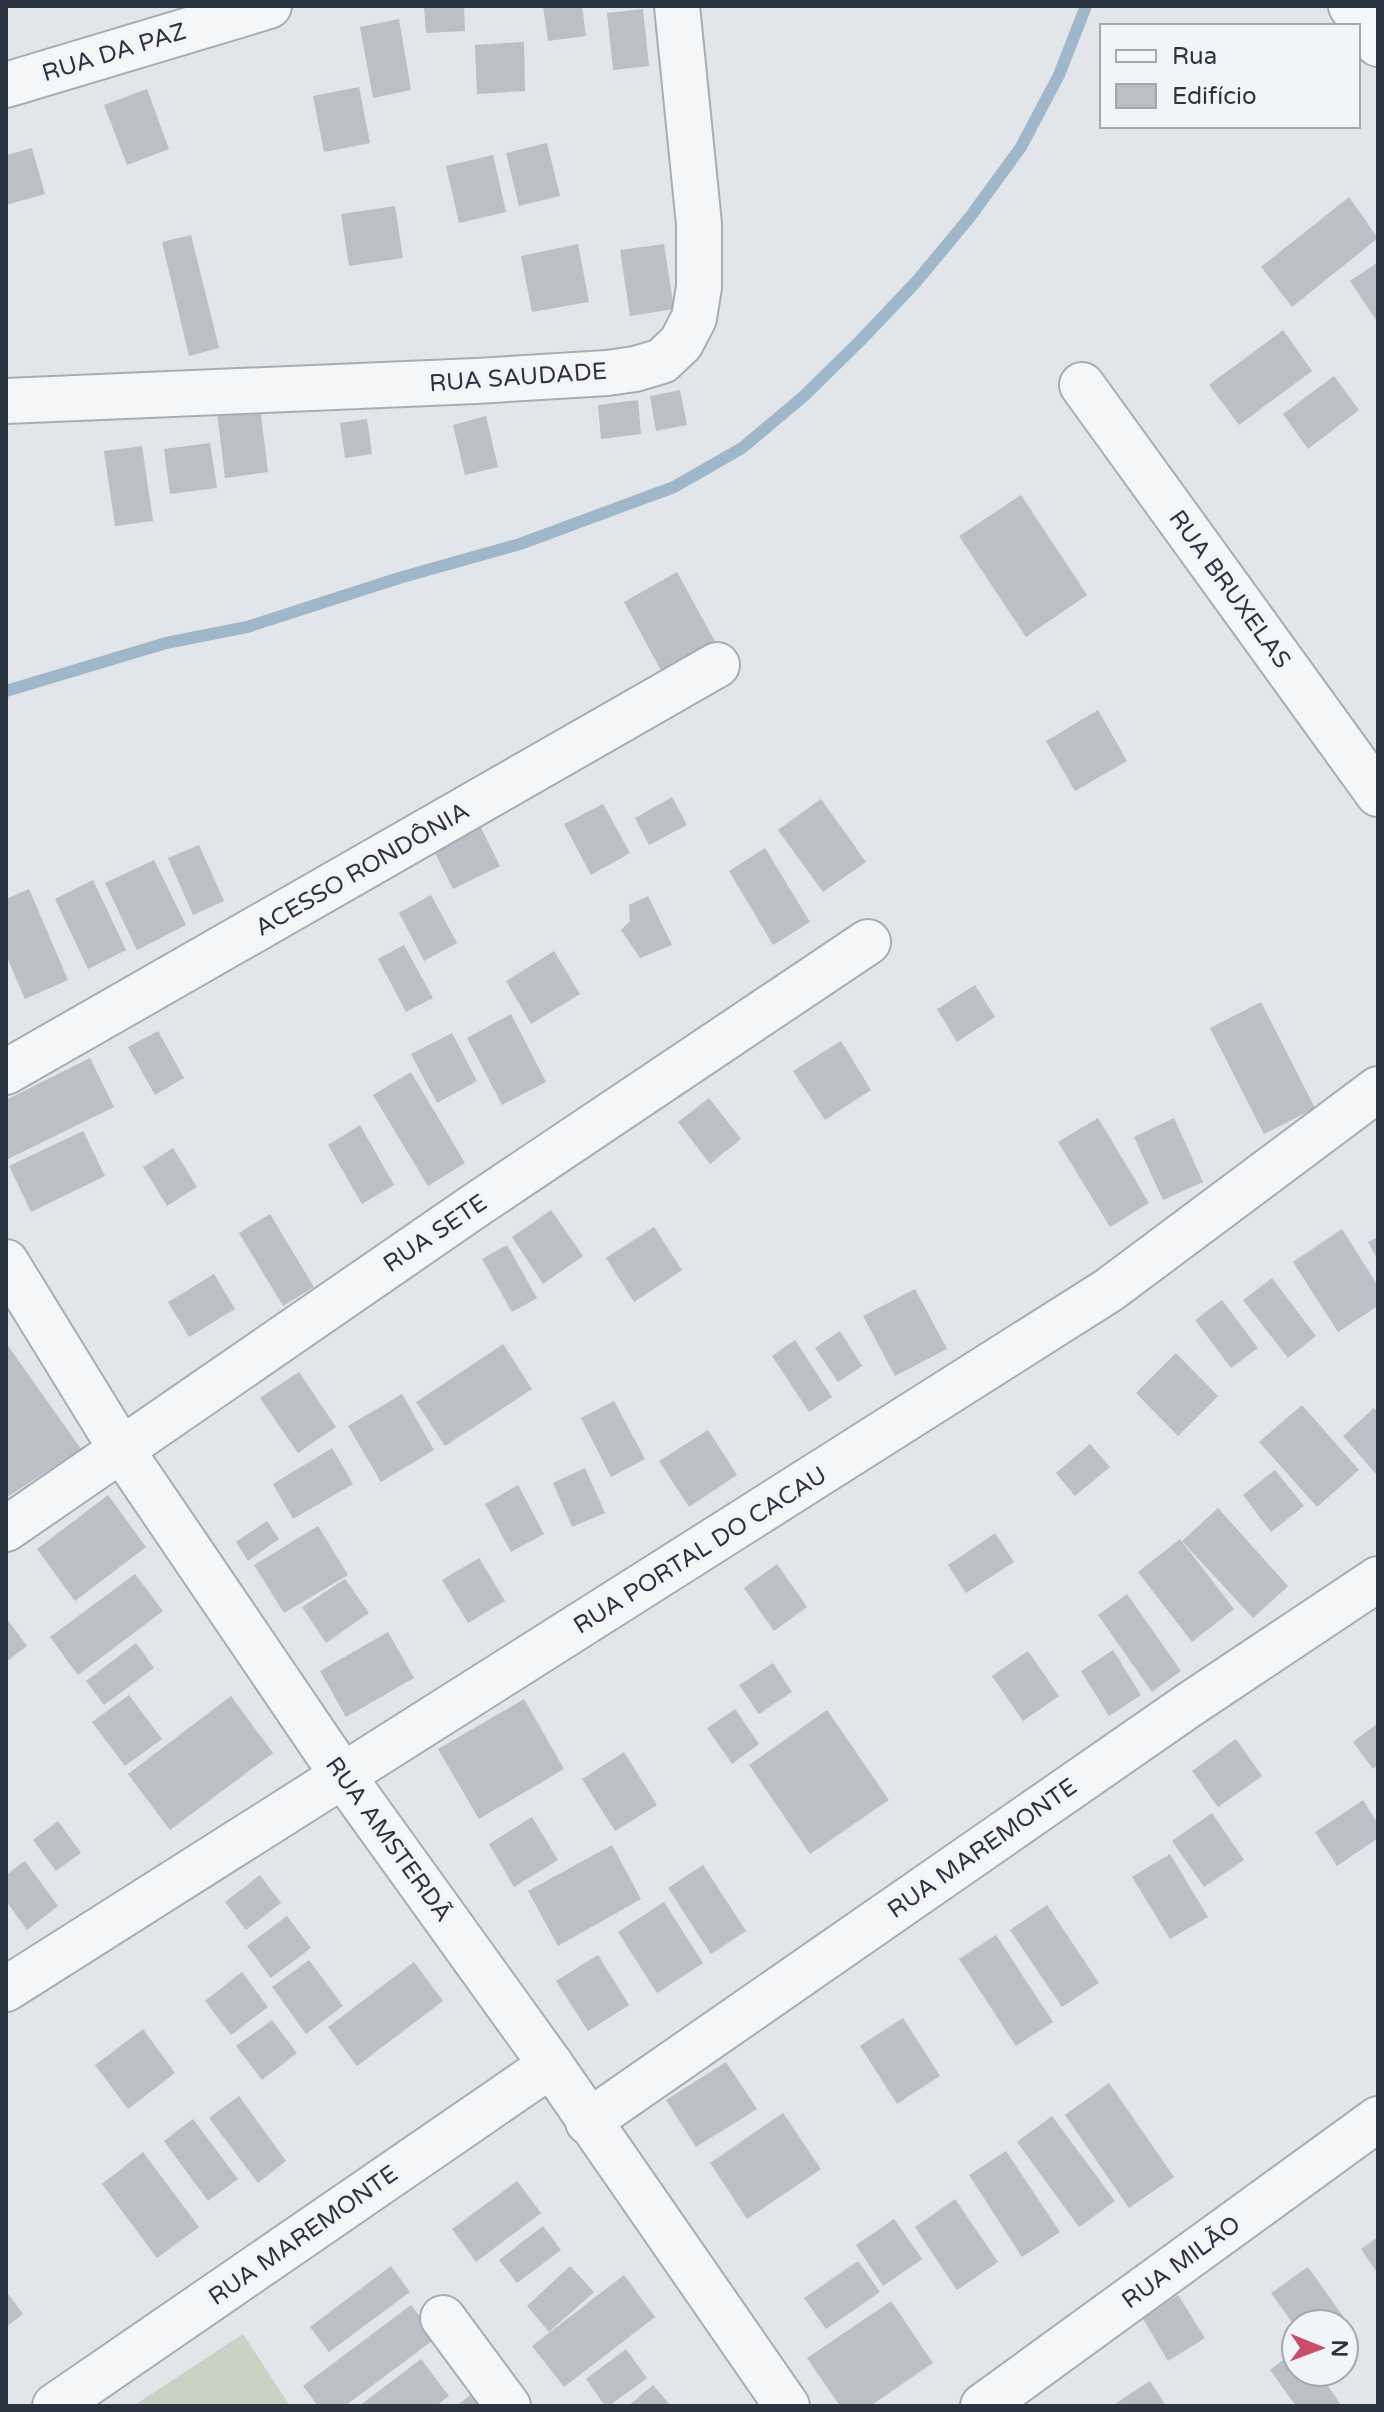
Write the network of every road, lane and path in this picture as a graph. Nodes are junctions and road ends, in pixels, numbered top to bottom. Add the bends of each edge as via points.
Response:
1 (269, 6) edge
2 (677, 6) edge
3 (1351, 6) edge
4 (1378, 44) edge
5 (6, 85) edge
6 (1082, 385) dead end
7 (6, 401) edge
8 (717, 665) dead end
9 (1378, 794) edge
10 (868, 942) dead end
11 (6, 1072) edge
12 (1378, 1089) edge
13 (6, 1262) edge
14 (121, 1449) junction
15 (6, 1529) edge
16 (1378, 1579) edge
17 (343, 1776) junction
18 (6, 1989) edge
19 (551, 2065) junction
20 (1378, 2119) edge
21 (588, 2122) junction
22 (443, 2318) dead end
23 (55, 2406) edge
24 (508, 2406) edge
25 (787, 2406) edge
26 (983, 2406) edge

1 - 5 street, RUA DA PAZ
2 - 7 street, RUA SAUDADE via 699,224 699,287 694,318 681,343 662,361 607,373 476,381
3 - 4 street
6 - 9 street, RUA BRUXELAS
8 - 11 street, ACESSO RONDÔNIA
10 - 14 street, RUA SETE
12 - 17 street, RUA PORTAL DO CACAU via 1109,1290
13 - 14 street, RUA AMSTERDÃ
14 - 15 street, RUA SETE
14 - 17 street, RUA AMSTERDÃ
16 - 21 street, RUA MAREMONTE
17 - 18 street, RUA PORTAL DO CACAU
17 - 19 street, RUA AMSTERDÃ
19 - 21 street, RUA AMSTERDÃ
19 - 23 street, RUA MAREMONTE
20 - 26 street, RUA MILÃO
21 - 25 street, RUA AMSTERDÃ
22 - 24 street

